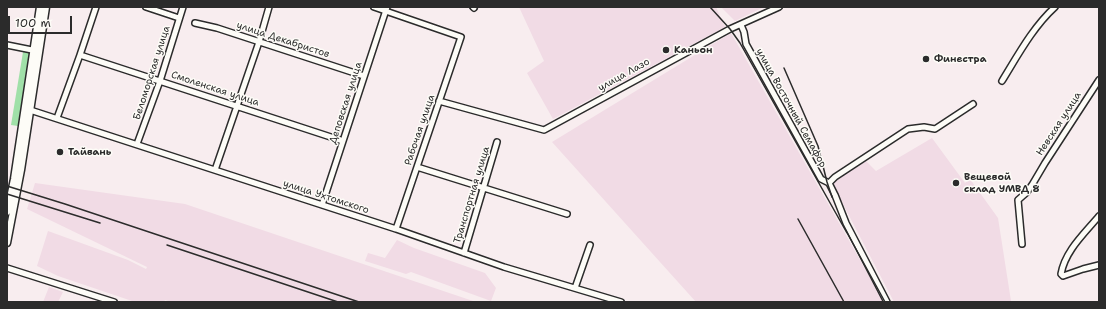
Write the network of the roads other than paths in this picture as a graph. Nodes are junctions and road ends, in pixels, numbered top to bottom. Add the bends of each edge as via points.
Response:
1 (40, 7) edge
2 (46, 7) edge
3 (96, 7) edge
4 (146, 7) edge
5 (183, 7) edge
6 (269, 7) edge
7 (374, 7) edge
8 (779, 7) edge
9 (1055, 7) edge
10 (386, 9) edge
11 (179, 18) junction
12 (195, 23) dead end
13 (741, 25) junction
14 (259, 42) junction
15 (7, 45) edge
16 (37, 51) junction
17 (80, 55) junction
18 (364, 76) junction
19 (1099, 80) edge
20 (160, 81) junction
21 (1002, 81) dead end
22 (439, 101) junction
23 (973, 104) dead end
24 (237, 106) junction
25 (28, 109) junction
26 (57, 118) junction
27 (343, 141) junction
28 (497, 142) dead end
29 (137, 144) junction
30 (417, 166) junction
31 (215, 170) junction
32 (829, 183) junction
33 (484, 188) junction
34 (322, 205) junction
35 (7, 212) edge
36 (567, 214) dead end
37 (1099, 216) edge
38 (396, 229) junction
39 (7, 243) edge
40 (1022, 244) dead end
41 (590, 245) dead end
42 (464, 253) junction
43 (1099, 265) edge
44 (7, 268) edge
45 (575, 288) junction
46 (114, 302) edge
47 (621, 302) edge
48 (887, 302) edge

1 - 16 main road
2 - 16 main road
3 - 17 street
4 - 11 street
5 - 11 street, Беломорская улица
6 - 14 street
7 - 10 street
8 - 13 street, улица Лазо
9 - 21 street via 1044,17 1022,47
10 - 18 street, Деповская улица
10 - 22 street, Рабочая улица via 461,37
11 - 20 street, Беломорская улица
12 - 14 street, улица Декабристов
13 - 22 street, улица Лазо via 544,130
13 - 32 street, улица Восточный Семафор via 746,44 821,179
14 - 18 street, улица Декабристов
14 - 24 street
15 - 16 street
16 - 25 main road
17 - 20 street, Смоленская улица
17 - 26 street
18 - 27 street, Деповская улица
19 - 40 street, Невская улица via 1032,185 1018,200
20 - 24 street, Смоленская улица
20 - 29 street, Беломорская улица
22 - 30 street, Рабочая улица
23 - 32 street via 935,129 908,129
24 - 27 street, Смоленская улица
24 - 31 street
25 - 26 street, улица Ухтомского
25 - 35 main road
25 - 39 main road via 16,200
26 - 29 street, улица Ухтомского
27 - 34 street, Деповская улица
28 - 33 street, Транспортная улица
29 - 31 street, улица Ухтомского
30 - 33 street
30 - 38 street, Рабочая улица
31 - 34 street, улица Ухтомского
32 - 48 street, улица Восточный Семафор via 846,223
33 - 36 street
33 - 42 street, Транспортная улица
34 - 38 street, улица Ухтомского
37 - 43 street via 1067,256 1062,266 1062,276
38 - 42 street, улица Ухтомского
41 - 45 street
42 - 45 street, улица Ухтомского
44 - 46 street
45 - 47 street, улица Ухтомского

